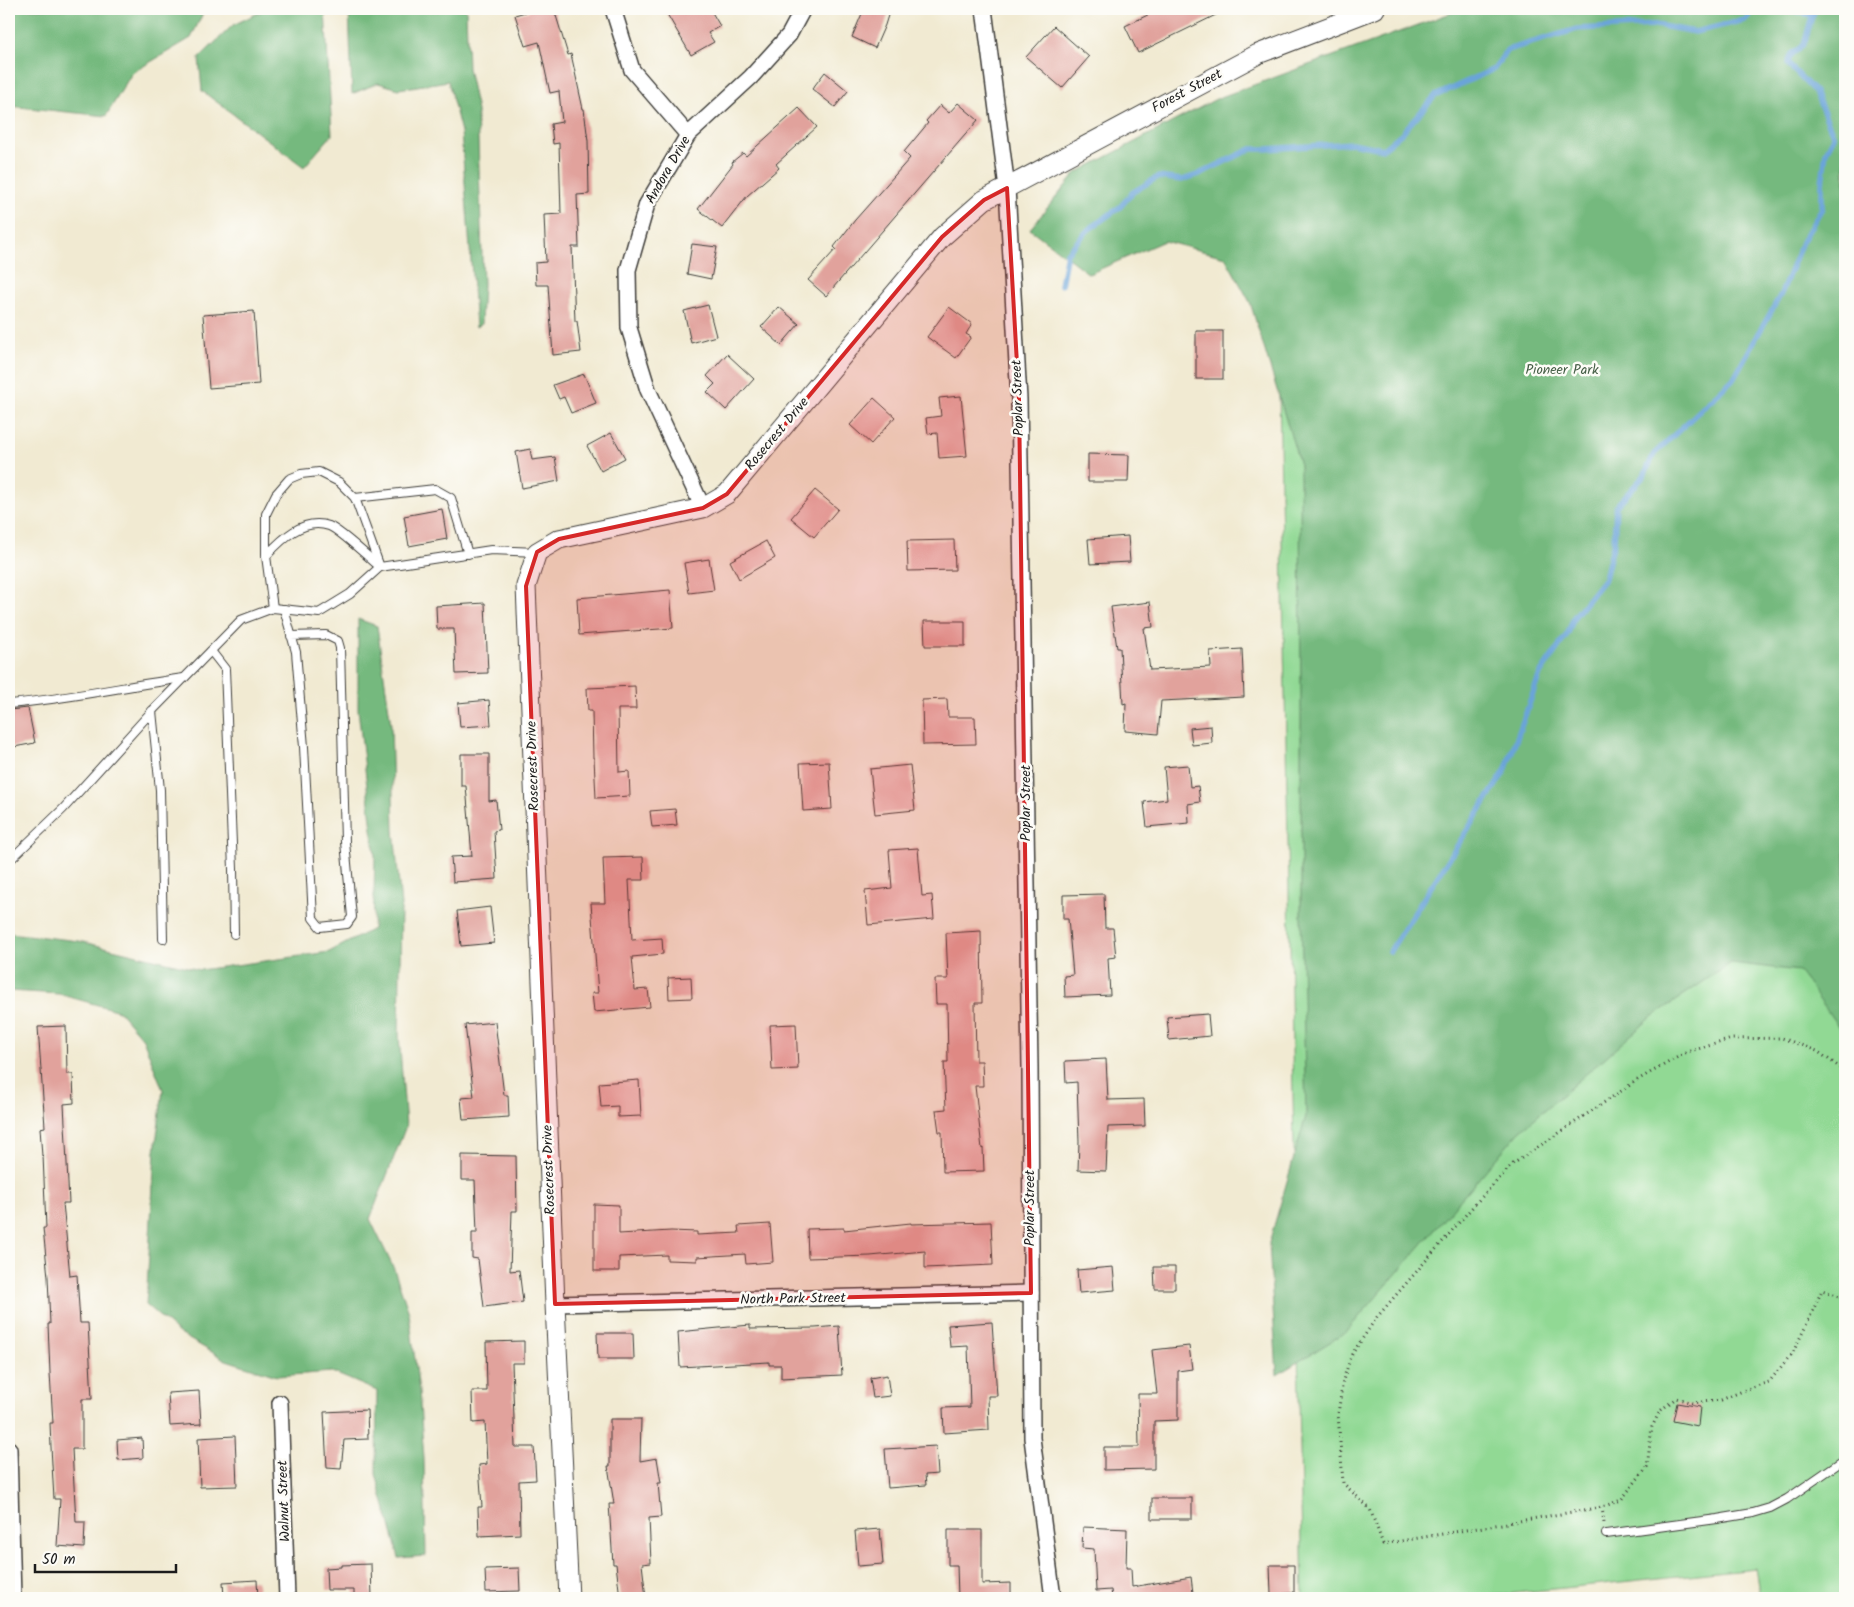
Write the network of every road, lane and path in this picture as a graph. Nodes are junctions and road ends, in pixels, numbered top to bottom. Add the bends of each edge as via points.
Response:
1 (613, 9) edge
2 (803, 9) edge
3 (984, 9) edge
4 (1375, 9) edge
5 (688, 135) junction
6 (1007, 188) junction
7 (355, 498) junction
8 (703, 508) junction
9 (537, 552) junction
10 (468, 554) junction
11 (266, 556) junction
12 (380, 567) junction
13 (273, 608) junction
14 (284, 609) junction
15 (291, 636) junction
16 (211, 651) junction
17 (184, 678) junction
18 (9, 704) edge
19 (152, 711) junction
20 (9, 860) edge
21 (234, 934) dead end
22 (163, 939) dead end
23 (1845, 1070) edge
24 (1031, 1294) junction
25 (1845, 1298) edge
26 (555, 1304) junction
27 (280, 1403) dead end
28 (9, 1449) edge
29 (1845, 1460) edge
30 (1606, 1534) dead end
31 (13, 1598) edge
32 (287, 1598) edge
33 (569, 1598) edge
34 (1053, 1598) edge

1 - 5 street via 632,70
2 - 5 street, Andora Drive via 789,36 752,77
3 - 6 street, Poplar Street
4 - 6 street, Forest Street via 1258,54
5 - 8 street, Andora Drive via 647,204 628,270 629,328 648,390
6 - 8 street, Rosecrest Drive via 984,200 942,237 727,494
6 - 24 street, Poplar Street via 1020,399
7 - 10 lane via 435,489 451,498
7 - 11 lane via 338,482 319,472 289,479 276,494 266,514
7 - 12 lane
8 - 9 street, Rosecrest Drive via 559,539
9 - 10 lane via 491,550
9 - 26 street, Rosecrest Drive via 526,586
10 - 12 lane
11 - 12 lane via 296,529 316,524 329,526
11 - 13 lane
12 - 14 lane via 350,594 319,613
13 - 14 lane
13 - 16 lane via 241,620
14 - 15 lane
15 - 15 lane via 296,652 304,747 313,918 320,927 347,924 352,918 346,842 340,648 338,641 326,635
16 - 17 lane
16 - 21 lane via 224,669
17 - 18 lane
17 - 19 lane
19 - 20 lane via 63,809
19 - 22 lane via 160,790
23 - 25 path via 1817,1051 1782,1038 1732,1039 1687,1052 1639,1079 1513,1164 1377,1317 1352,1354 1343,1380 1338,1414 1343,1483 1370,1510 1383,1544 1622,1500 1647,1467 1652,1427 1660,1411 1676,1398 1692,1403 1721,1400 1769,1382 1792,1352 1822,1290
24 - 26 street, North Park Street
24 - 34 street, Poplar Street via 1032,1438
26 - 33 street, Rosecrest Drive
27 - 32 street, Walnut Street
28 - 31 street
29 - 30 lane via 1770,1508

